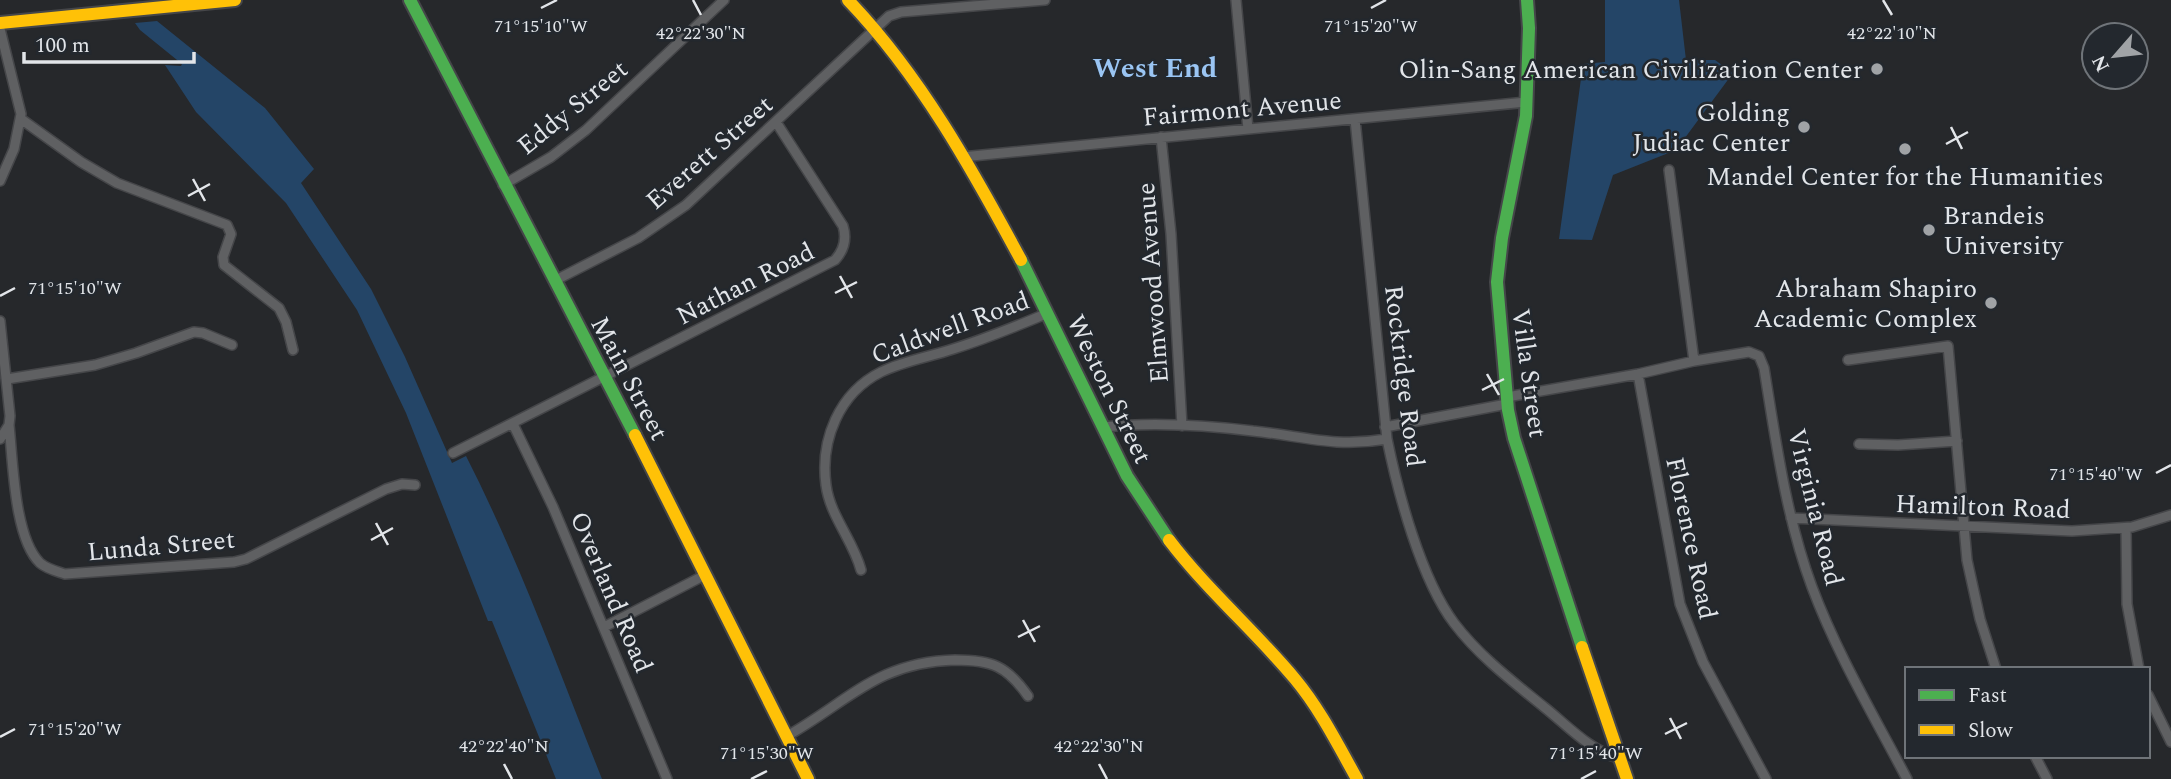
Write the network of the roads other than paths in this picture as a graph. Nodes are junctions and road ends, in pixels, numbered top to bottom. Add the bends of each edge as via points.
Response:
1 (235, 0) edge
2 (410, 0) edge
3 (724, 0) edge
4 (848, 0) edge
5 (1042, 0) edge
6 (1236, 0) edge
7 (1527, 0) edge
8 (0, 23) edge
9 (0, 29) edge
10 (874, 29) junction
11 (1527, 102) junction
12 (21, 119) junction
13 (1355, 119) junction
14 (776, 122) junction
15 (1248, 129) junction
16 (1161, 137) junction
17 (962, 157) junction
18 (1669, 170) dead end
19 (0, 181) edge
20 (503, 185) junction
21 (554, 281) junction
22 (1048, 313) junction
23 (0, 321) edge
24 (232, 345) dead end
25 (293, 351) dead end
26 (1848, 360) dead end
27 (1694, 361) junction
28 (1638, 374) junction
29 (604, 378) junction
30 (7, 379) junction
31 (1507, 401) junction
32 (513, 424) junction
33 (9, 425) junction
34 (1182, 426) junction
35 (1103, 427) junction
36 (1385, 428) junction
37 (0, 439) edge
38 (1387, 439) junction
39 (1957, 441) junction
40 (1859, 444) dead end
41 (453, 453) dead end
42 (415, 485) dead end
43 (2171, 515) edge
44 (1791, 518) junction
45 (1963, 526) junction
46 (2126, 528) junction
47 (861, 569) dead end
48 (705, 575) junction
49 (604, 627) junction
50 (1995, 667) edge
51 (2139, 667) edge
52 (1028, 696) dead end
53 (2150, 699) edge
54 (787, 736) junction
55 (2171, 742) edge
56 (1618, 758) junction
57 (2036, 758) edge
58 (667, 779) edge
59 (808, 779) edge
60 (1357, 779) edge
61 (1627, 779) edge
62 (1766, 779) edge
63 (1907, 779) edge
64 (2047, 779) edge

1 - 8 main road
2 - 20 main road, Main Street
3 - 20 street, Eddy Street via 586,130
4 - 10 main road, Weston Street
5 - 10 street, Everett Street via 897,13
6 - 15 street
7 - 11 main road, Villa Street
9 - 12 street
10 - 14 street, Everett Street
10 - 17 main road, Weston Street
11 - 13 street, Fairmont Avenue
11 - 31 main road, Villa Street via 1497,270
12 - 19 street
12 - 25 street via 117,183 227,225 231,234 225,265 279,308
13 - 15 street, Fairmont Avenue
13 - 36 street, Rockridge Road
14 - 21 street, Everett Street via 668,219
14 - 29 street, Nathan Road via 843,226 845,242 838,257
15 - 16 street, Fairmont Avenue
16 - 17 street, Fairmont Avenue
16 - 34 street, Elmwood Avenue
17 - 22 main road, Weston Street
18 - 27 street
20 - 21 main road, Main Street
21 - 29 main road, Main Street
22 - 35 main road, Weston Street
22 - 47 street, Caldwell Road via 884,371 860,386 842,407 828,442 826,484
23 - 30 street, Lunda Street
24 - 30 street via 194,332 95,365
26 - 39 street via 1948,346
27 - 28 street
27 - 44 street, Virginia Road via 1756,354 1764,368
28 - 31 street
28 - 62 street, Florence Road via 1683,614 1703,662
29 - 32 street
29 - 48 main road, Main Street
30 - 33 street, Lunda Street
31 - 36 street
31 - 56 main road, Villa Street via 1514,438
32 - 41 street
32 - 49 street, Overland Road
33 - 37 street
33 - 42 street, Lunda Street via 28,547 42,566 65,574 246,559 386,489
34 - 35 street
34 - 38 street via 1328,443
35 - 60 main road, Weston Street via 1136,493 1165,537 1297,680
36 - 38 street, Rockridge Road
38 - 56 street, Rockridge Road via 1423,563 1455,625 1483,656 1538,702 1592,746
39 - 40 street
39 - 45 street
43 - 46 street, Hamilton Road
44 - 45 street, Hamilton Road
44 - 63 street, Virginia Road via 1821,610
45 - 46 street, Hamilton Road via 2072,531
45 - 50 street via 1974,596
46 - 51 street via 2127,604
48 - 49 street
48 - 54 main road, Main Street
49 - 58 street, Overland Road
52 - 54 street via 1011,674 991,664 960,660 917,664 864,684
53 - 55 street
54 - 59 main road, Main Street
56 - 61 main road, Villa Street
57 - 64 street

